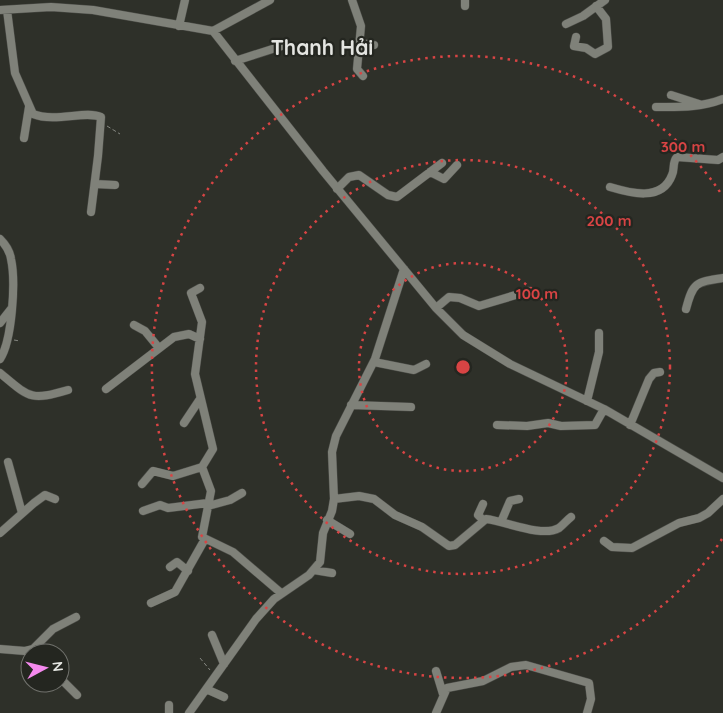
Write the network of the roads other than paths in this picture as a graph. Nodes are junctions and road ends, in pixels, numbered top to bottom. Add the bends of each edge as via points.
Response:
1 (185, 0) edge
2 (270, 0) edge
3 (352, 0) edge
4 (599, 2) edge
5 (72, 4) edge
6 (257, 4) edge
7 (3, 10) edge
8 (566, 24) dead end
9 (179, 26) junction
10 (213, 31) junction
11 (576, 37) dead end
12 (360, 43) junction
13 (285, 45) dead end
14 (374, 45) dead end
15 (235, 61) junction
16 (363, 76) dead end
17 (670, 95) dead end
18 (723, 98) edge
19 (706, 105) junction
20 (29, 107) junction
21 (656, 107) dead end
22 (24, 138) dead end
23 (723, 157) edge
24 (442, 163) dead end
25 (457, 165) dead end
26 (430, 172) junction
27 (95, 184) junction
28 (115, 186) dead end
29 (610, 187) dead end
30 (337, 188) junction
31 (91, 212) dead end
32 (0, 239) edge
33 (404, 269) junction
34 (723, 278) edge
35 (200, 288) dead end
36 (529, 291) dead end
37 (436, 308) junction
38 (11, 309) junction
39 (686, 309) dead end
40 (0, 323) edge
41 (134, 326) dead end
42 (599, 333) dead end
43 (200, 339) junction
44 (159, 348) junction
45 (0, 359) edge
46 (374, 362) junction
47 (426, 364) dead end
48 (660, 372) dead end
49 (0, 373) edge
50 (106, 389) dead end
51 (68, 390) dead end
52 (200, 399) junction
53 (587, 401) junction
54 (351, 406) junction
55 (411, 407) dead end
56 (604, 409) junction
57 (184, 423) dead end
58 (497, 425) dead end
59 (630, 425) junction
60 (8, 462) dead end
61 (202, 467) junction
62 (723, 478) edge
63 (142, 484) dead end
64 (242, 493) dead end
65 (55, 499) dead end
66 (334, 499) junction
67 (520, 499) dead end
68 (723, 499) edge
69 (483, 504) dead end
70 (208, 505) junction
71 (143, 511) dead end
72 (22, 513) junction
73 (571, 517) dead end
74 (327, 520) junction
75 (483, 520) junction
76 (501, 522) junction
77 (0, 533) edge
78 (350, 534) dead end
79 (205, 539) junction
80 (604, 541) dead end
81 (170, 567) dead end
82 (314, 570) junction
83 (188, 571) junction
84 (332, 573) dead end
85 (281, 592) junction
86 (151, 603) dead end
87 (76, 617) dead end
88 (212, 635) dead end
89 (42, 643) edge
90 (0, 649) edge
91 (20, 651) edge
92 (224, 664) junction
93 (436, 671) dead end
94 (70, 688) edge
95 (206, 689) junction
96 (443, 694) junction
97 (77, 695) dead end
98 (224, 697) dead end
99 (189, 713) edge
100 (436, 713) edge
101 (586, 713) edge

1 - 9 street
2 - 6 street
3 - 12 street via 361,26
4 - 8 street
4 - 11 street via 606,20 608,46 595,54 574,46
5 - 7 street
5 - 9 street
6 - 10 street
7 - 20 street via 15,73
9 - 10 street
10 - 15 street
12 - 14 street
12 - 16 street via 357,69
13 - 15 street
15 - 30 street
17 - 19 street
18 - 19 street
19 - 21 street
20 - 22 street
20 - 27 street via 33,114 39,116 98,115 102,120
23 - 29 street via 718,160 677,157 667,184 650,193 638,194
24 - 26 street
25 - 26 street via 444,179
26 - 30 street via 398,197 388,195 359,175 349,177
27 - 28 street
27 - 31 street
30 - 33 street
32 - 38 street via 11,259
33 - 37 street
33 - 46 street
34 - 39 street via 695,285
35 - 43 street via 191,293 202,322
36 - 37 street via 479,306 448,297
37 - 53 street via 479,346
38 - 40 street
38 - 45 street via 8,338
41 - 44 street via 145,331
42 - 53 street via 599,352
43 - 44 street via 181,334
43 - 52 street via 195,374
44 - 50 street
46 - 47 street via 414,370
46 - 54 street
48 - 59 street via 649,379
49 - 51 street via 36,398
52 - 57 street
52 - 61 street via 213,444
53 - 56 street
54 - 55 street
54 - 66 street via 332,452
56 - 58 street via 595,425
56 - 59 street
59 - 62 street
60 - 72 street
61 - 63 street via 173,476 153,472
61 - 70 street via 211,487
64 - 70 street via 230,500
65 - 72 street via 45,495
66 - 74 street
66 - 75 street via 359,496 374,499 449,546 455,545
67 - 76 street via 510,501
68 - 80 street via 704,516 679,523 632,548 612,547
69 - 75 street via 478,515
70 - 71 street via 168,508 160,505
70 - 79 street via 202,530
72 - 77 street
73 - 76 street via 550,531
74 - 78 street
74 - 82 street via 320,562
75 - 76 street
79 - 83 street
79 - 85 street via 233,552
81 - 83 street via 177,562
82 - 84 street
82 - 85 street
83 - 86 street via 175,592
85 - 92 street
87 - 89 street via 53,629
88 - 92 street
90 - 91 street
92 - 95 street
93 - 96 street
94 - 97 street
95 - 98 street
95 - 99 street
96 - 100 street
96 - 101 street via 453,686 483,681 512,667 531,665 589,683 591,698

